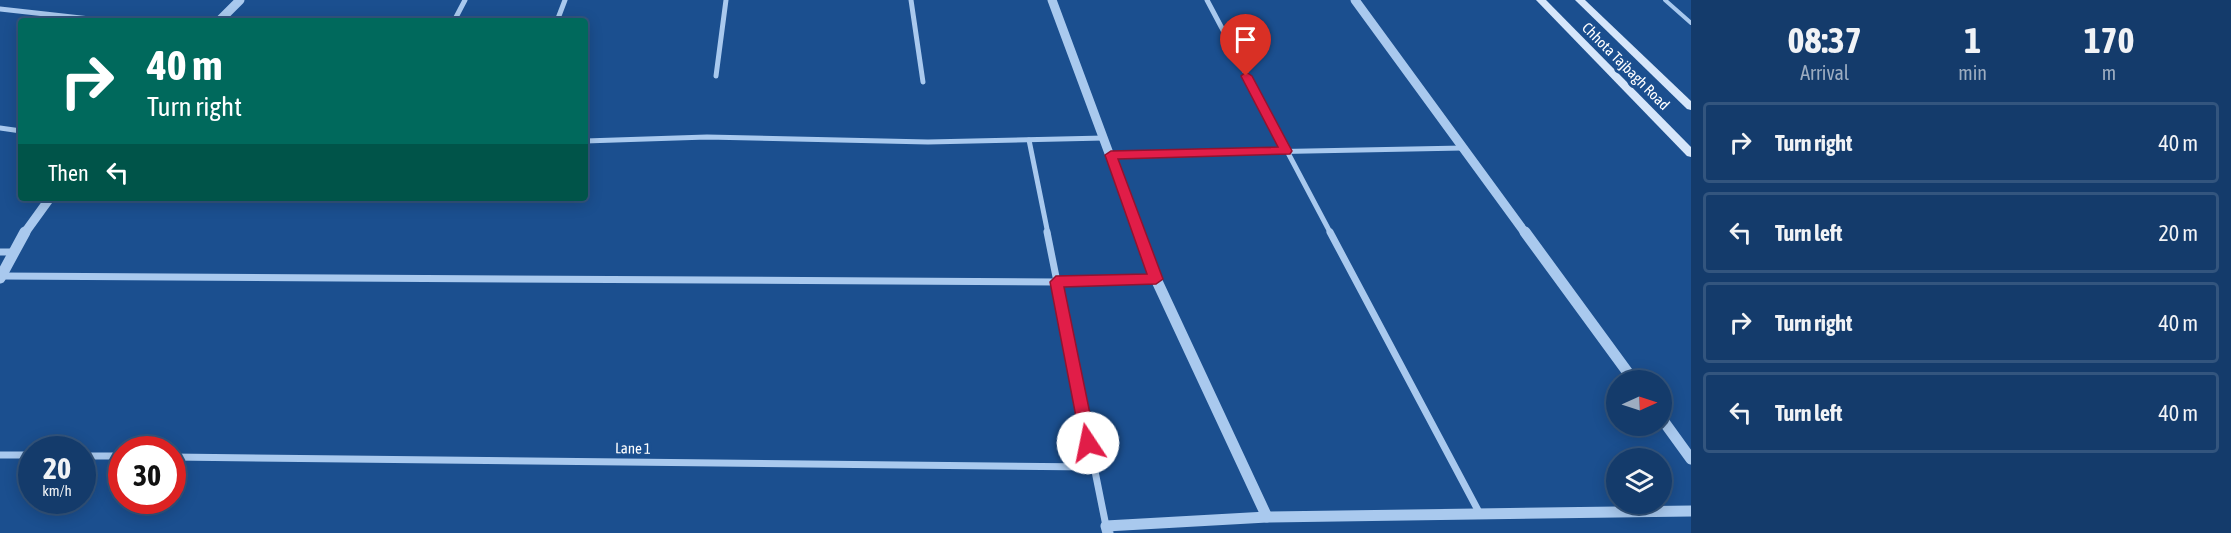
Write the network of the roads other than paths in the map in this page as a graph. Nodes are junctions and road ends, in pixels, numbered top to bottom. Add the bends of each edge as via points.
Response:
1 (240, 0) edge
2 (465, 0) edge
3 (565, 0) edge
4 (726, 0) edge
5 (911, 0) edge
6 (1052, 0) edge
7 (1207, 0) edge
8 (1355, 0) edge
9 (1541, 0) edge
10 (1580, 0) edge
11 (1665, 0) edge
12 (0, 9) edge
13 (81, 18) edge
14 (222, 18) edge
15 (456, 18) edge
16 (558, 18) edge
17 (1691, 23) edge
18 (716, 76) dead end
19 (923, 82) dead end
20 (1691, 107) edge
21 (0, 128) edge
22 (18, 131) edge
23 (1104, 138) junction
24 (1029, 140) junction
25 (588, 141) edge
26 (1463, 148) junction
27 (1286, 151) junction
28 (1691, 153) edge
29 (1111, 155) junction
30 (48, 201) edge
31 (0, 252) edge
32 (13, 252) junction
33 (0, 277) edge
34 (1156, 279) junction
35 (1056, 282) junction
36 (1626, 370) edge
37 (1672, 433) edge
38 (0, 455) edge
39 (18, 455) edge
40 (186, 457) edge
41 (1691, 459) edge
42 (1093, 466) junction
43 (1691, 511) edge
44 (1480, 514) junction
45 (1267, 517) junction
46 (1107, 530) edge

1 - 14 street
2 - 15 street
3 - 16 street
4 - 18 street
5 - 19 street
6 - 23 street
7 - 27 street
8 - 26 street
9 - 28 main road, Chhota Tajbagh Road
10 - 20 main road
11 - 17 lane
12 - 13 street
21 - 22 street
23 - 24 street
23 - 29 street
24 - 25 street via 707,137
24 - 35 street
26 - 27 street
26 - 36 street
27 - 29 street
27 - 44 street
29 - 34 street
30 - 32 street
31 - 32 street
32 - 33 street
33 - 35 street
34 - 35 street
34 - 45 street
35 - 42 street
37 - 41 street
38 - 39 street
40 - 42 street, Lane 1
42 - 46 street
43 - 44 street
44 - 45 street
45 - 46 street

